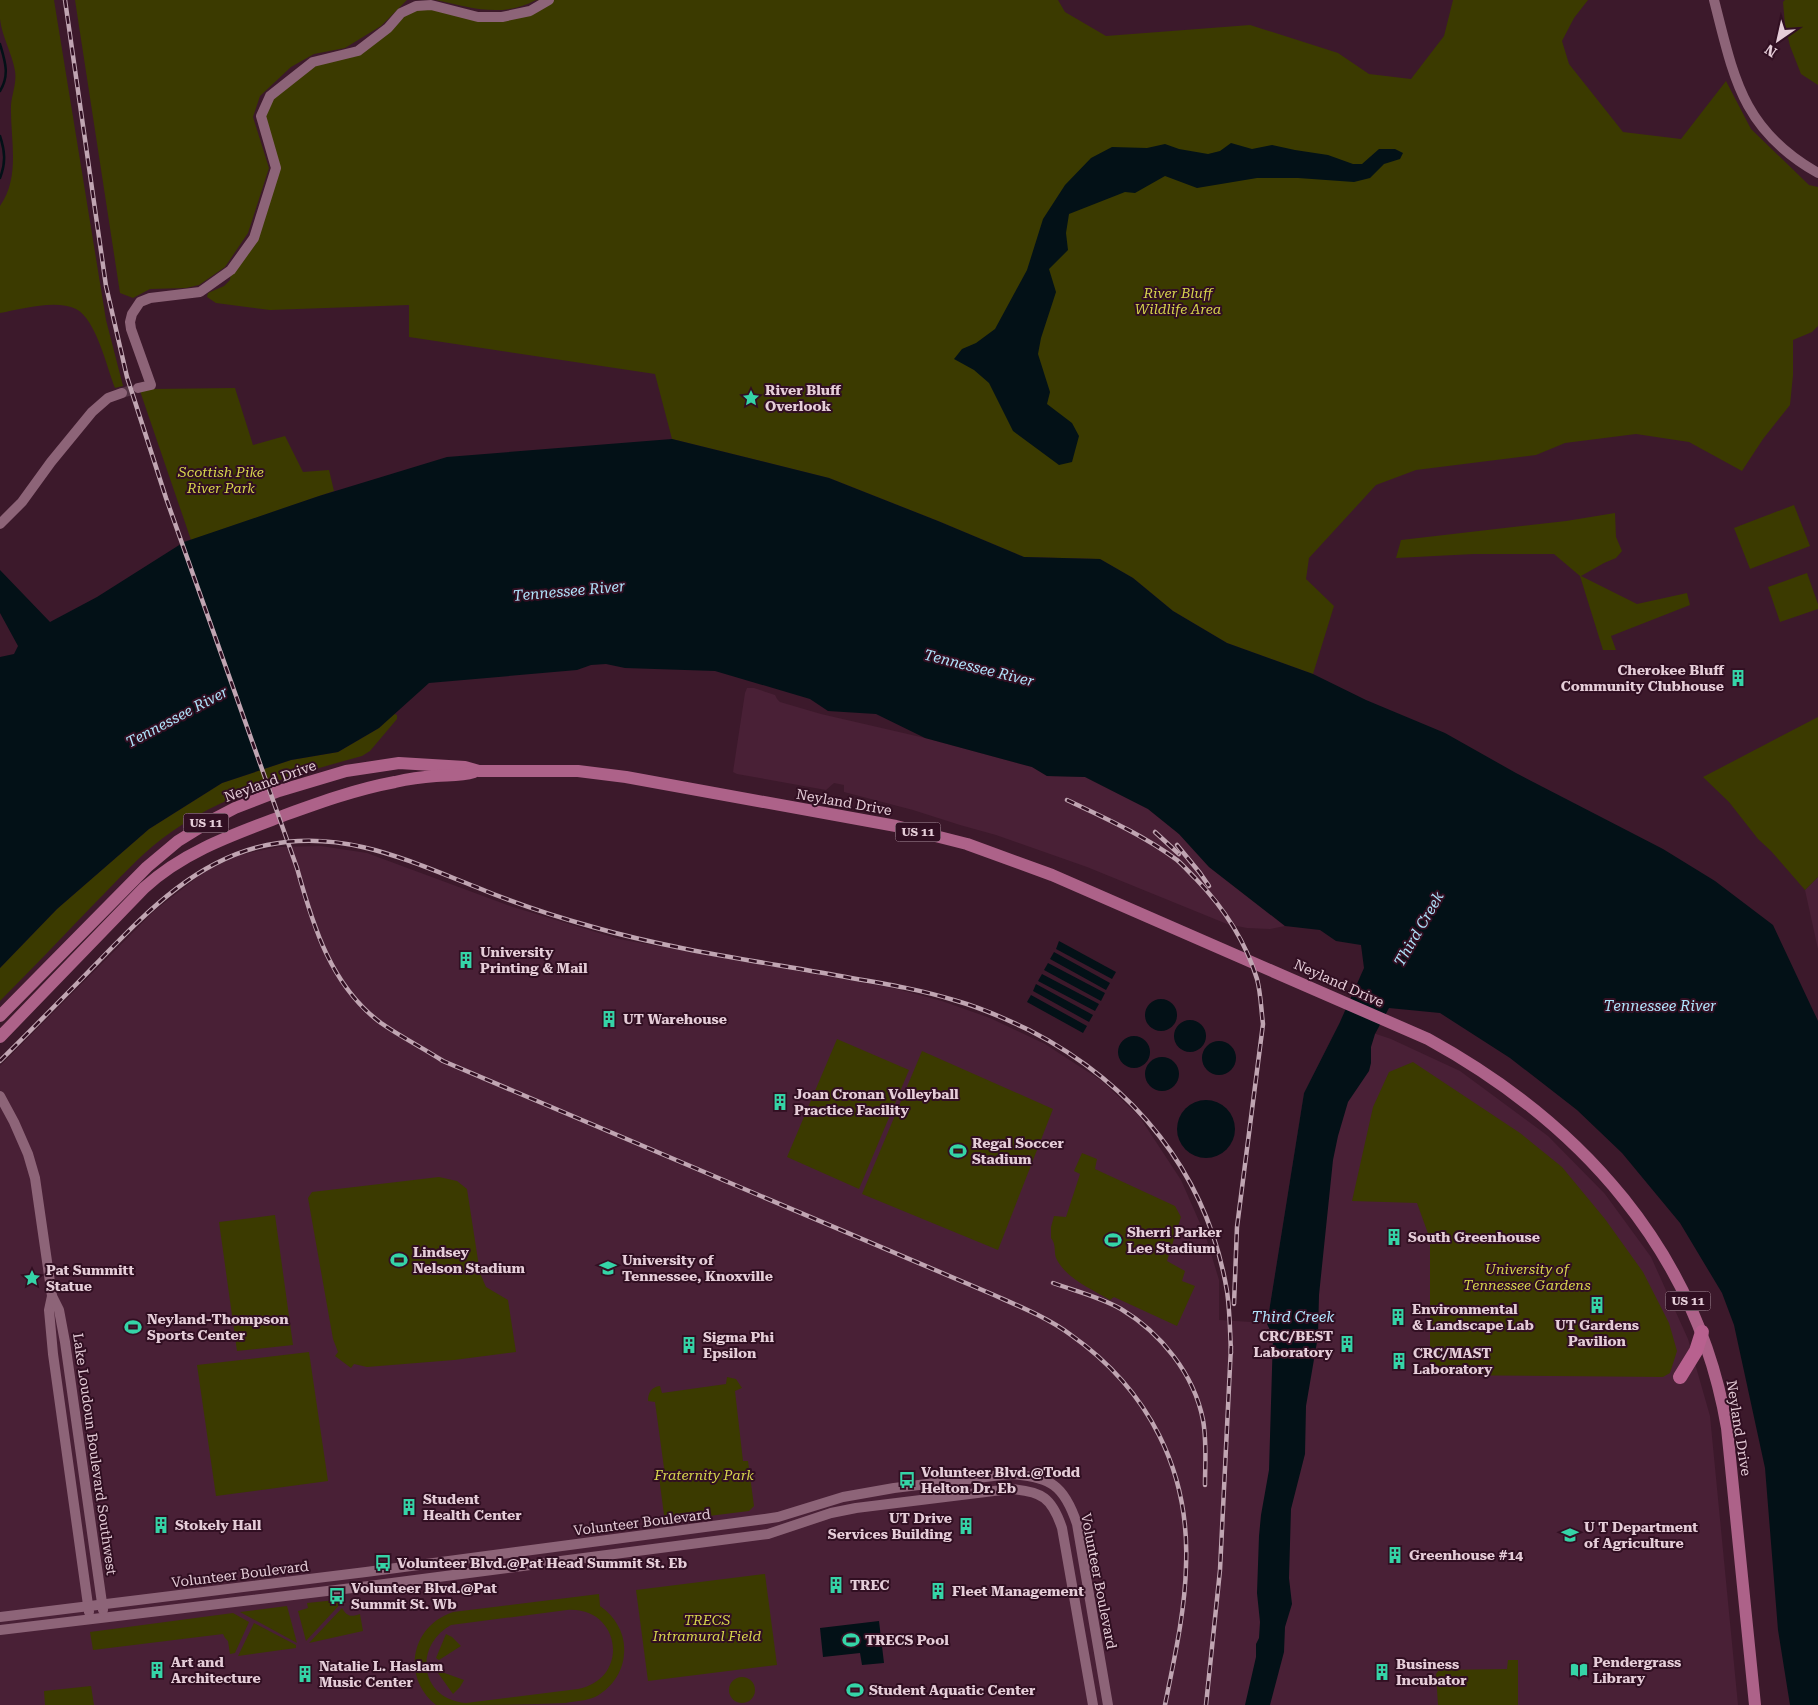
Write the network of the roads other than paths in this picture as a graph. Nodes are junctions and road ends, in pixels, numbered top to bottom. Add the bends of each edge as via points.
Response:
1 (549, 0) edge
2 (1714, 0) edge
3 (1818, 173) edge
4 (138, 388) tunnel mouth
5 (122, 393) tunnel mouth
6 (0, 524) edge
7 (478, 771) junction
8 (0, 1016) edge
9 (0, 1038) edge
10 (0, 1096) edge
11 (52, 1296) junction
12 (1702, 1332) junction
13 (1680, 1377) dead end
14 (103, 1605) junction
15 (88, 1607) junction
16 (14, 1615) junction
17 (0, 1617) edge
18 (105, 1618) junction
19 (90, 1620) junction
20 (4, 1630) edge
21 (1093, 1705) edge
22 (1108, 1705) edge
23 (1755, 1705) edge

1 - 4 street via 530,11 502,17 478,17 431,5 416,6 402,13 358,51 313,62 270,96 261,116 276,168 254,238 231,270 213,285 200,292 140,302 130,322 152,385
2 - 3 street via 1730,64 1754,117 1780,146
5 - 6 street via 108,398 92,412 22,502
7 - 8 main road, Neyland Drive / US 11 via 465,767 413,764 346,770 227,812 198,827 154,860
7 - 9 main road, Neyland Drive / US 11 via 393,782 338,796 190,854 144,888
7 - 12 main road, Neyland Drive / US 11 via 578,771 626,777 896,826 967,844 1052,875 1428,1039 1515,1093 1598,1169 1645,1226 1672,1268
10 - 11 street, Lake Loudoun Boulevard Southwest via 28,1154 35,1178
11 - 14 street, Lake Loudoun Boulevard Southwest via 59,1310 66,1342
11 - 15 street, Lake Loudoun Boulevard Southwest via 54,1354
12 - 13 highway via 1696,1351
12 - 23 main road, Neyland Drive / US 11 via 1727,1428
14 - 15 street, Volunteer Boulevard
14 - 18 street, Lake Loudoun Boulevard Southwest
14 - 22 street, Volunteer Boulevard via 778,1517 843,1497 894,1488 1025,1475 1051,1483 1062,1492 1074,1514
15 - 16 street, Volunteer Boulevard
15 - 19 street, Lake Loudoun Boulevard Southwest
16 - 17 street, Volunteer Boulevard
16 - 20 street
18 - 19 street, Volunteer Boulevard
18 - 21 street, Volunteer Boulevard via 768,1534 856,1508 1023,1490 1034,1492 1050,1502 1062,1528
19 - 20 street, Volunteer Boulevard

